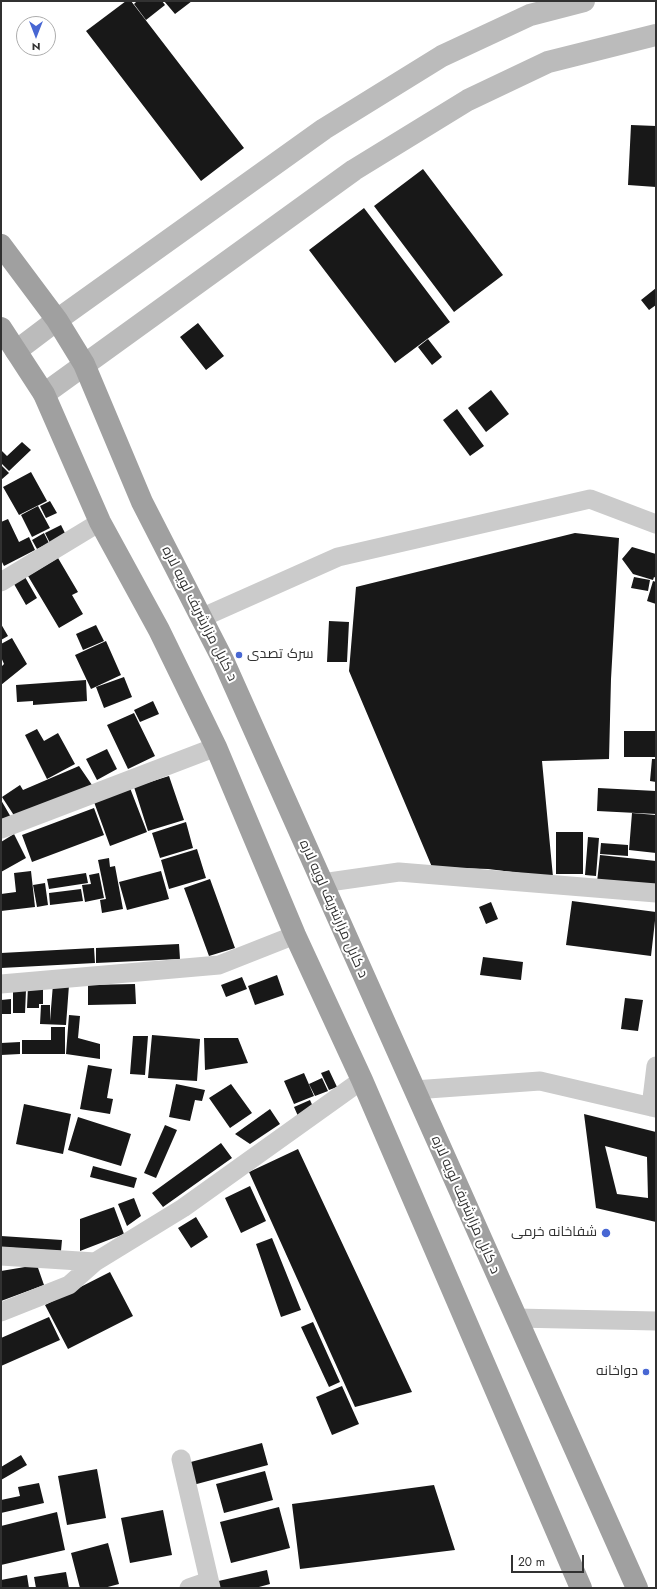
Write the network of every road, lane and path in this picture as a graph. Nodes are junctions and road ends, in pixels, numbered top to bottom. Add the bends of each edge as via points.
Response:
1 (584, 1) edge
2 (656, 34) edge
3 (1, 245) edge
4 (57, 320) junction
5 (1, 328) edge
6 (16, 351) junction
7 (84, 364) junction
8 (44, 394) junction
9 (100, 522) junction
10 (656, 524) edge
11 (1, 582) edge
12 (201, 618) junction
13 (216, 748) junction
14 (1, 829) edge
15 (322, 883) junction
16 (656, 893) edge
17 (295, 935) junction
18 (1, 984) edge
19 (656, 1066) edge
20 (362, 1080) junction
21 (414, 1090) junction
22 (654, 1107) edge
23 (1, 1256) edge
24 (95, 1262) junction
25 (1, 1312) edge
26 (516, 1318) junction
27 (656, 1321) edge
28 (181, 1459) dead end
29 (210, 1584) edge
30 (189, 1588) edge
31 (581, 1588) edge
32 (637, 1588) edge

1 - 4 main road via 530,15 442,56 324,129
2 - 7 main road via 548,62 468,100 354,170
3 - 4 highway, د کابل مزارشریف لویه لاره
4 - 6 main road
4 - 7 highway, د کابل مزارشریف لویه لاره
5 - 6 highway
6 - 8 highway
7 - 8 main road
7 - 12 highway, د کابل مزارشریف لویه لاره via 142,502
8 - 9 highway
9 - 11 street
9 - 13 highway via 159,630
10 - 12 street via 590,499 338,557
12 - 15 highway, د کابل مزارشریف لویه لاره via 223,660
13 - 14 street
13 - 17 highway
15 - 16 street via 399,872
15 - 21 highway, د کابل مزارشریف لویه لاره
17 - 18 street via 219,965
17 - 20 highway
19 - 22 street
20 - 24 street via 183,1208
20 - 31 highway
21 - 22 street via 540,1082
21 - 26 highway, د کابل مزارشریف لویه لاره
23 - 24 street
24 - 25 street via 69,1285
26 - 27 street
26 - 32 highway, د کابل مزارشریف لویه لاره
28 - 29 street
29 - 30 street

